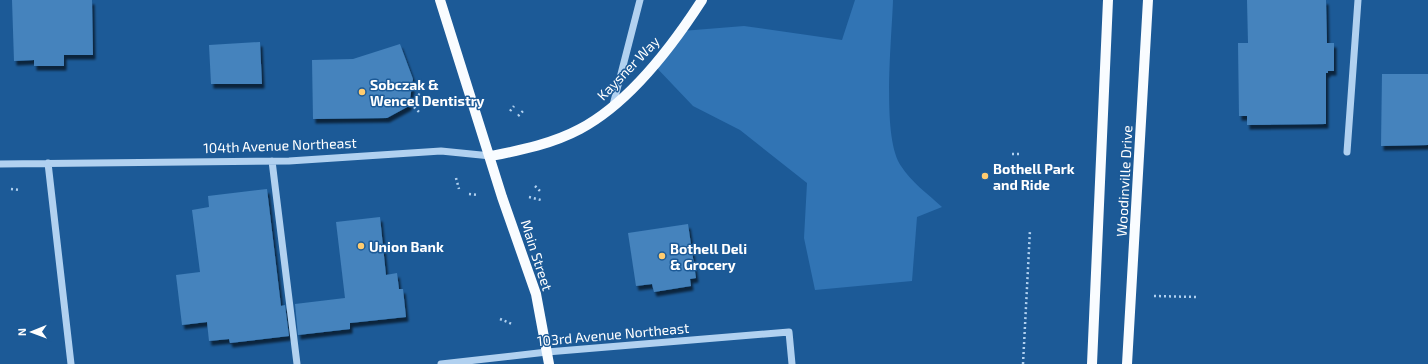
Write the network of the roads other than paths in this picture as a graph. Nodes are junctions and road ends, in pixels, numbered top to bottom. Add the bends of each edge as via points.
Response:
1 (440, 0) edge
2 (640, 0) edge
3 (702, 0) edge
4 (1108, 0) edge
5 (1148, 0) edge
6 (1358, 0) edge
7 (613, 105) junction
8 (559, 138) joint
9 (1347, 152) dead end
10 (491, 156) junction
11 (272, 161) junction
12 (48, 163) junction
13 (0, 164) edge
14 (547, 352) junction
15 (71, 364) edge
16 (297, 364) edge
17 (441, 364) edge
18 (549, 364) edge
19 (792, 364) edge
20 (1092, 364) edge
21 (1127, 364) edge

1 - 10 main road, Main Street
2 - 7 street
3 - 7 main road, Kaysner Way via 654,64
4 - 20 main road, Woodinville Drive
5 - 21 main road, Woodinville Drive
6 - 9 street
7 - 8 main road, Kaysner Way via 581,129
8 - 10 main road, 104th Avenue Northeast via 526,149
10 - 11 street, 104th Avenue Northeast via 441,151
10 - 14 main road, Main Street via 502,197 536,294
11 - 12 street, 104th Avenue Northeast
11 - 16 street
12 - 13 street, 104th Avenue Northeast
12 - 15 street
14 - 17 street, 103rd Avenue Northeast
14 - 18 main road, Main Street
14 - 19 street, 103rd Avenue Northeast via 788,332

